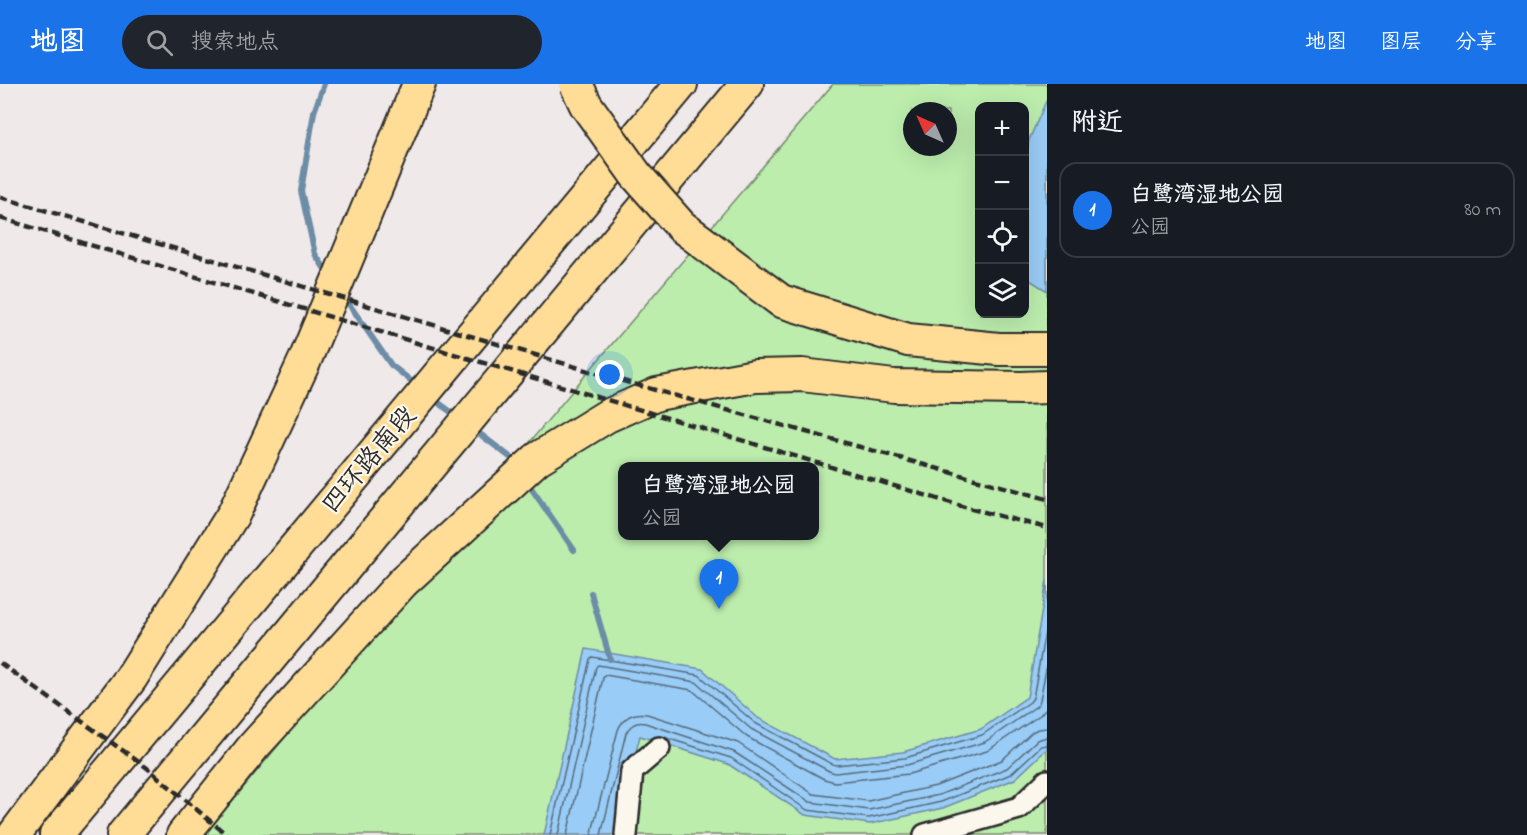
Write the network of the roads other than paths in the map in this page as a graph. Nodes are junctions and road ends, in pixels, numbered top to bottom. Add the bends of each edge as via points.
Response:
1 (419, 84) edge
2 (576, 84) edge
3 (681, 84) edge
4 (747, 84) edge
5 (1047, 349) edge
6 (1047, 387) edge
7 (659, 748) dead end
8 (1047, 781) edge
9 (14, 835) edge
10 (56, 835) edge
11 (123, 835) edge
12 (183, 835) edge
13 (626, 835) edge
14 (925, 835) edge

1 - 9 highway via 305,360 234,513 131,678
2 - 5 highway, bridge via 586,105 636,174 681,226 781,301 908,340 999,349
3 - 10 highway, 四环路南段
4 - 11 highway, 四环路南段
6 - 12 highway via 894,386 802,375 755,376 657,394 607,416 537,459 403,582 254,746
7 - 13 lane via 632,771
8 - 14 lane via 1019,808

